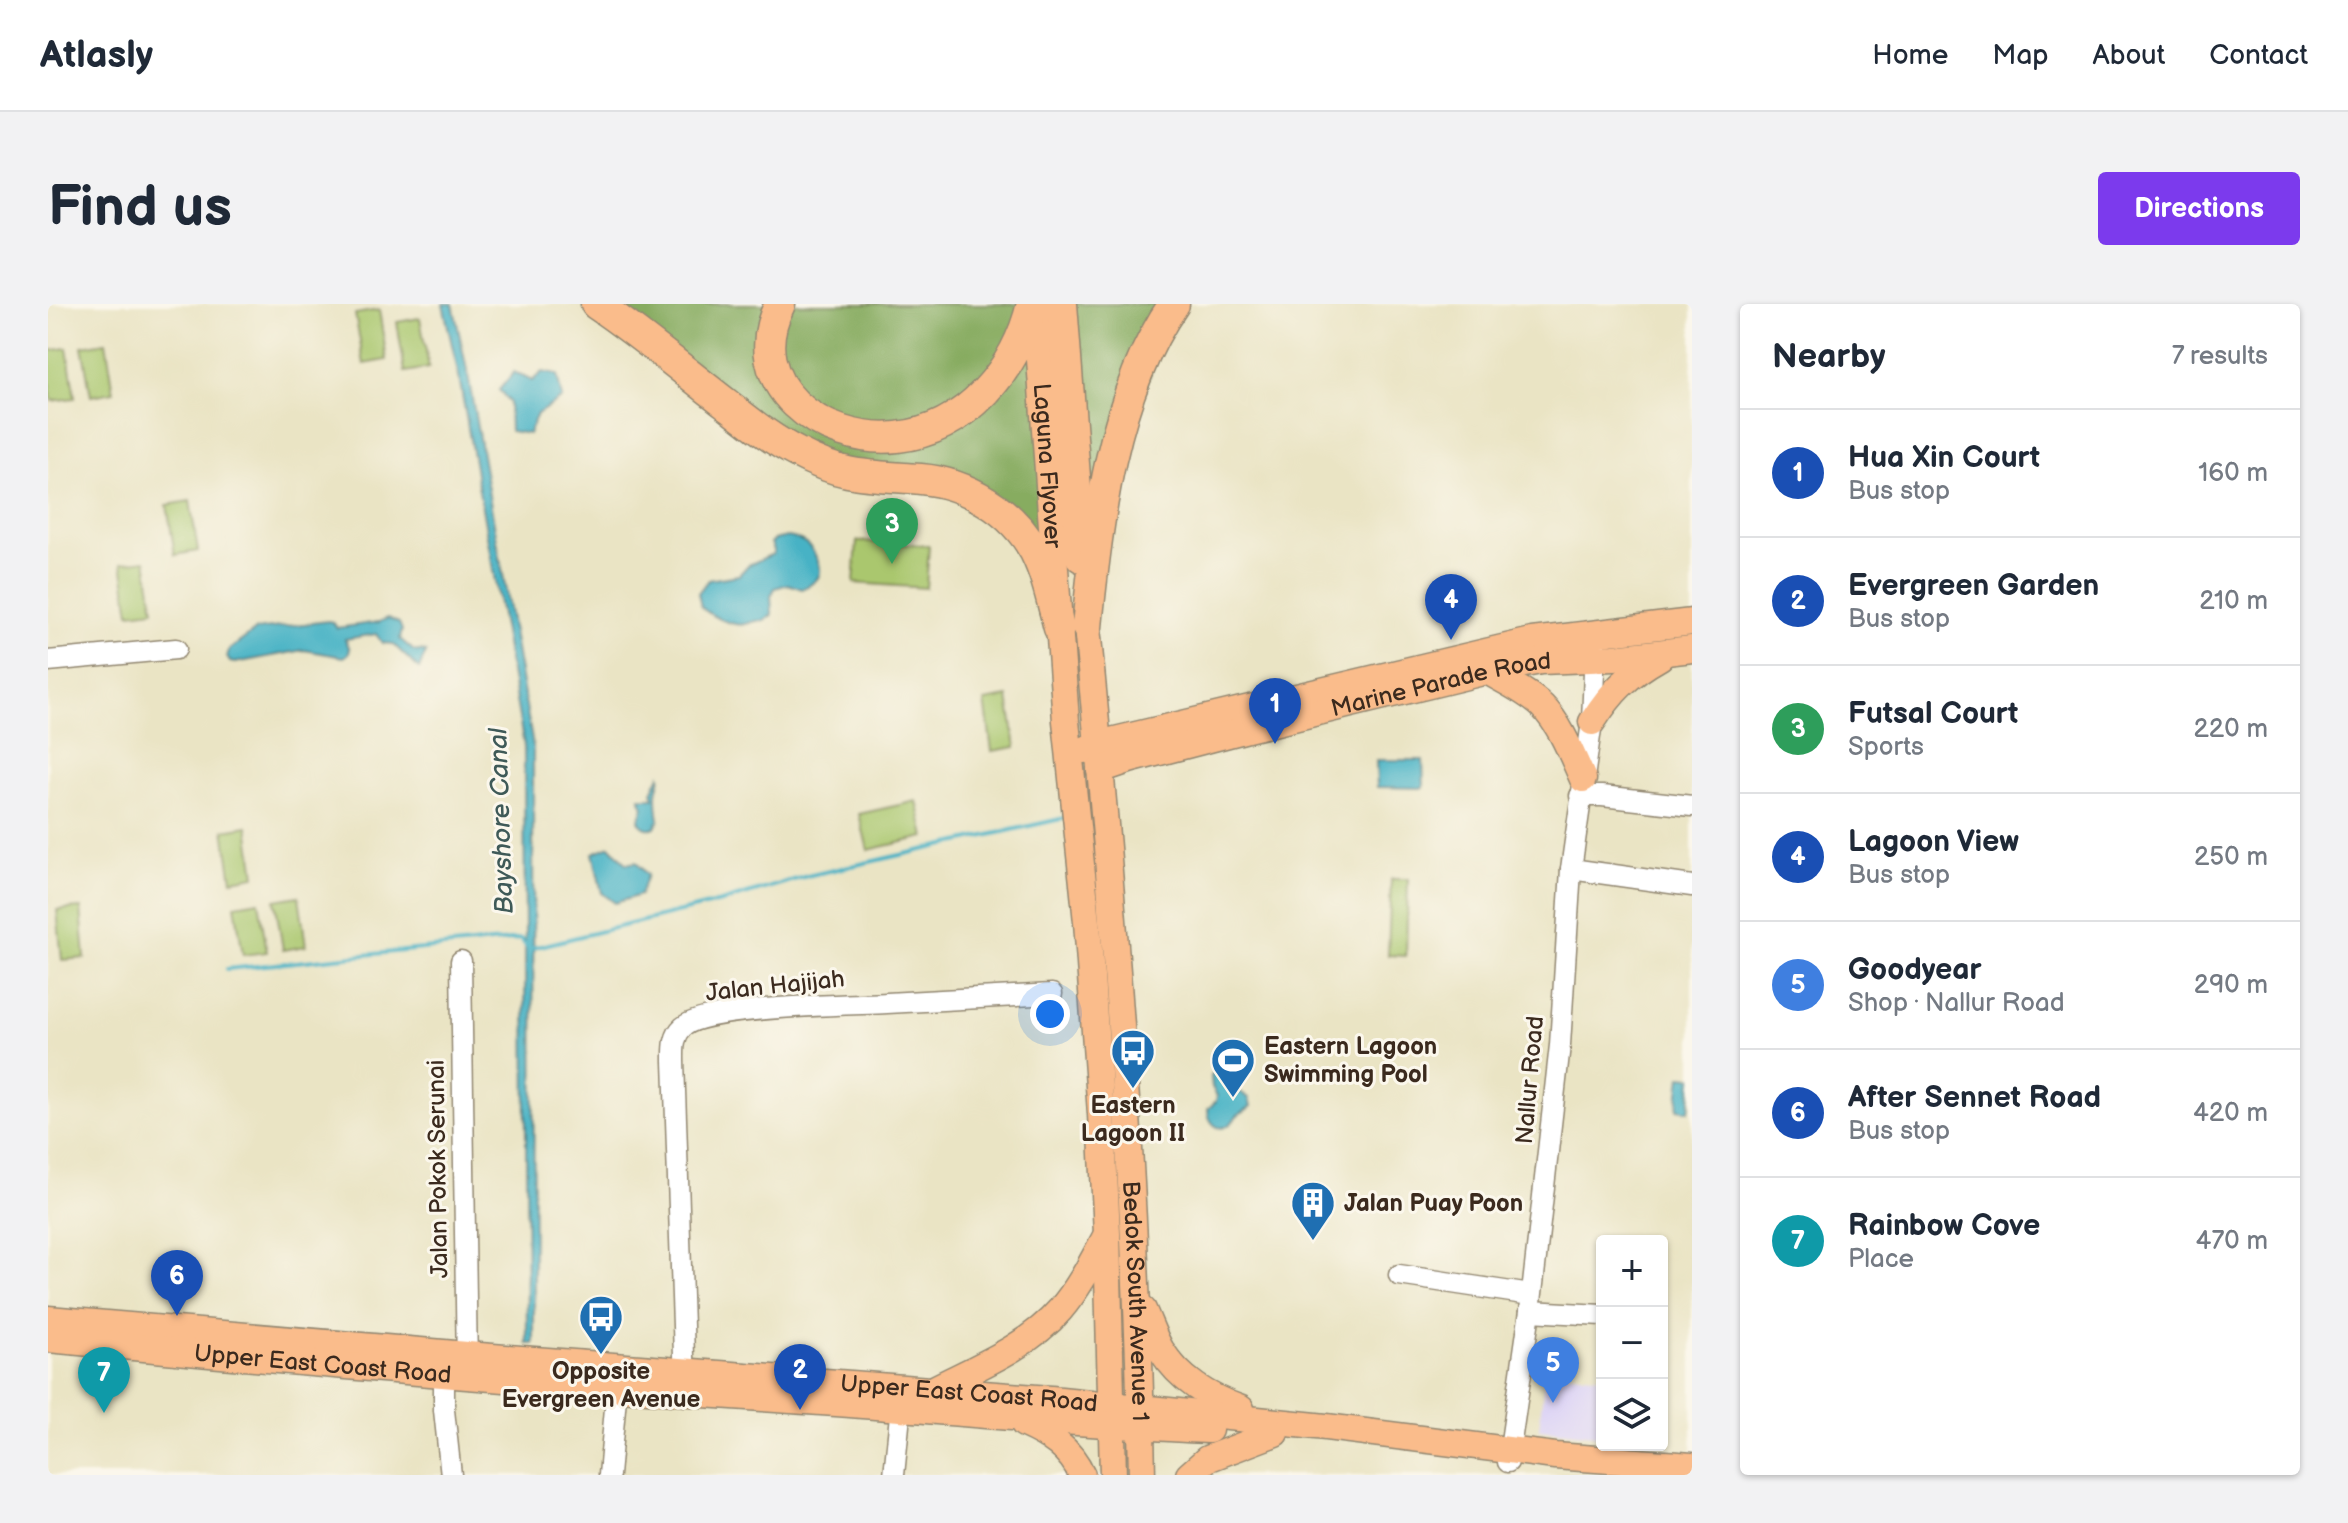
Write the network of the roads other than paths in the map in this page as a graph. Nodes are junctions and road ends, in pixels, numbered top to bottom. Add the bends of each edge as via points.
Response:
1 (596, 304) edge
2 (780, 304) edge
3 (1034, 304) edge
4 (1062, 304) edge
5 (1174, 304) edge
6 (1692, 622) edge
7 (1073, 628) junction
8 (1594, 646) junction
9 (1679, 651) edge
10 (48, 661) edge
11 (1487, 671) junction
12 (48, 672) edge
13 (1592, 722) junction
14 (1099, 757) junction
15 (1072, 774) junction
16 (1582, 787) junction
17 (1692, 806) edge
18 (1571, 869) junction
19 (1692, 886) edge
20 (461, 961) dead end
21 (1052, 994) dead end
22 (1107, 1234) junction
23 (1399, 1275) dead end
24 (1138, 1300) junction
25 (1530, 1303) junction
26 (1596, 1314) edge
27 (48, 1319) edge
28 (48, 1339) edge
29 (456, 1365) junction
30 (618, 1378) junction
31 (685, 1382) junction
32 (934, 1389) junction
33 (901, 1398) junction
34 (1007, 1416) junction
35 (1111, 1416) junction
36 (1141, 1418) junction
37 (1326, 1427) junction
38 (1275, 1433) junction
39 (1388, 1441) junction
40 (1509, 1457) junction
41 (1556, 1466) edge
42 (1692, 1466) edge
43 (451, 1475) edge
44 (609, 1475) edge
45 (894, 1475) edge
46 (1082, 1475) edge
47 (1113, 1475) edge
48 (1142, 1475) edge
49 (1189, 1475) edge
50 (1668, 1475) edge

1 - 7 highway via 797,453 853,474 943,482 991,504 1034,551
2 - 3 highway via 772,323 770,355 786,394 827,425 884,438 937,426 981,396 1010,360
3 - 7 main road, Laguna Flyover
4 - 7 highway
5 - 7 highway via 1145,356 1118,435
6 - 8 main road, Marine Parade Road
7 - 14 main road, Bedok South Avenue 1
7 - 15 main road, Bedok South Avenue 1
8 - 9 main road, Marine Parade Road
8 - 11 main road, Marine Parade Road
8 - 13 street, Nallur Road
8 - 14 main road, Marine Parade Road via 1532,641 1479,652
9 - 13 main road via 1633,672
10 - 12 street via 175,654
11 - 14 main road, Marine Parade Road via 1129,760
11 - 16 main road via 1523,691 1553,720
13 - 16 street, Nallur Road
14 - 15 main road via 1086,749
14 - 24 main road, Bedok South Avenue 1 via 1118,965
15 - 22 main road, Bedok South Avenue 1 via 1094,1002
16 - 17 street via 1602,796
16 - 18 street, Nallur Road
18 - 19 street
18 - 25 street, Nallur Road via 1560,1045
20 - 29 street, Jalan Pokok Serunai
21 - 31 street, Jalan Hajijah via 768,1009 706,1017 681,1028 674,1046
22 - 32 main road via 1083,1280 1044,1326
22 - 35 main road, Bedok South Avenue 1
23 - 25 street
24 - 36 main road, Bedok South Avenue 1
24 - 37 main road via 1162,1351 1193,1385 1256,1414
25 - 26 street
25 - 40 street, Nallur Road
27 - 29 main road, Upper East Coast Road
28 - 29 main road, Upper East Coast Road
29 - 30 main road, Upper East Coast Road
29 - 43 street, Jalan Pokok Serunai via 444,1410
30 - 31 main road, Upper East Coast Road
30 - 44 street
31 - 33 main road, Upper East Coast Road
32 - 33 main road, Upper East Coast Road
32 - 35 main road, Upper East Coast Road via 1051,1399
33 - 34 main road, Upper East Coast Road
33 - 45 street
34 - 35 main road, Upper East Coast Road
34 - 46 main road via 1047,1434 1067,1451
35 - 36 main road, Upper East Coast Road
35 - 47 main road, Bedok South Avenue 1
36 - 37 main road, Upper East Coast Road
36 - 38 main road, Upper East Coast Road
36 - 48 main road, Bedok South Avenue 1
37 - 39 main road, Upper East Coast Road
38 - 39 main road, Upper East Coast Road
38 - 49 main road via 1207,1459
39 - 40 main road, Upper East Coast Road
40 - 41 main road, Upper East Coast Road
41 - 42 main road, Upper East Coast Road
41 - 50 main road, Upper East Coast Road

